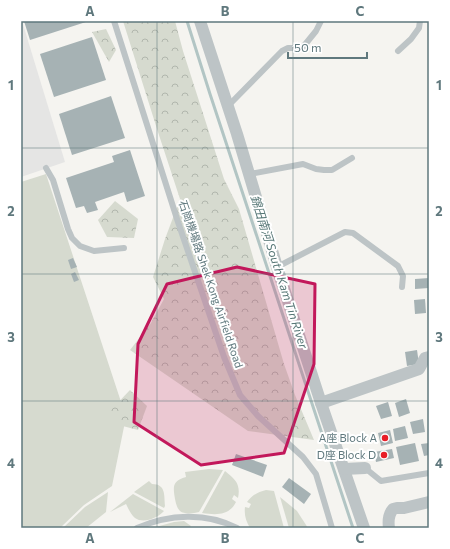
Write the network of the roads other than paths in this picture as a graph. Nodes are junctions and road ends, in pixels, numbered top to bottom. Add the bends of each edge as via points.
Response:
1 (114, 21) edge
2 (200, 21) edge
3 (321, 21) edge
4 (420, 21) edge
5 (398, 51) dead end
6 (228, 106) junction
7 (352, 158) dead end
8 (46, 168) dead end
9 (250, 174) junction
10 (124, 248) dead end
11 (277, 267) junction
12 (402, 287) dead end
13 (429, 357) edge
14 (320, 403) junction
15 (365, 468) joint
16 (344, 470) junction
17 (429, 473) edge
18 (429, 502) edge
19 (137, 528) edge
20 (237, 528) edge
21 (332, 528) edge
22 (364, 528) edge
23 (389, 528) edge

1 - 21 lane, 石崗機場路 Shek Kong Airfield Road via 177,219 240,395 258,416 303,457 316,474
2 - 6 street
3 - 6 lane via 303,47 282,50
4 - 5 lane via 419,28 411,39
6 - 9 street
7 - 9 lane via 332,170 316,169 303,164
8 - 10 lane via 53,180 72,238 80,246 94,251
9 - 11 street
11 - 12 lane via 345,232 354,233 398,266 403,276
11 - 14 street
13 - 14 street via 425,358 419,369
14 - 16 street
15 - 16 street
15 - 17 lane via 381,481
16 - 22 street
18 - 23 street via 393,509 388,519
19 - 20 lane via 151,522 192,516 220,521

